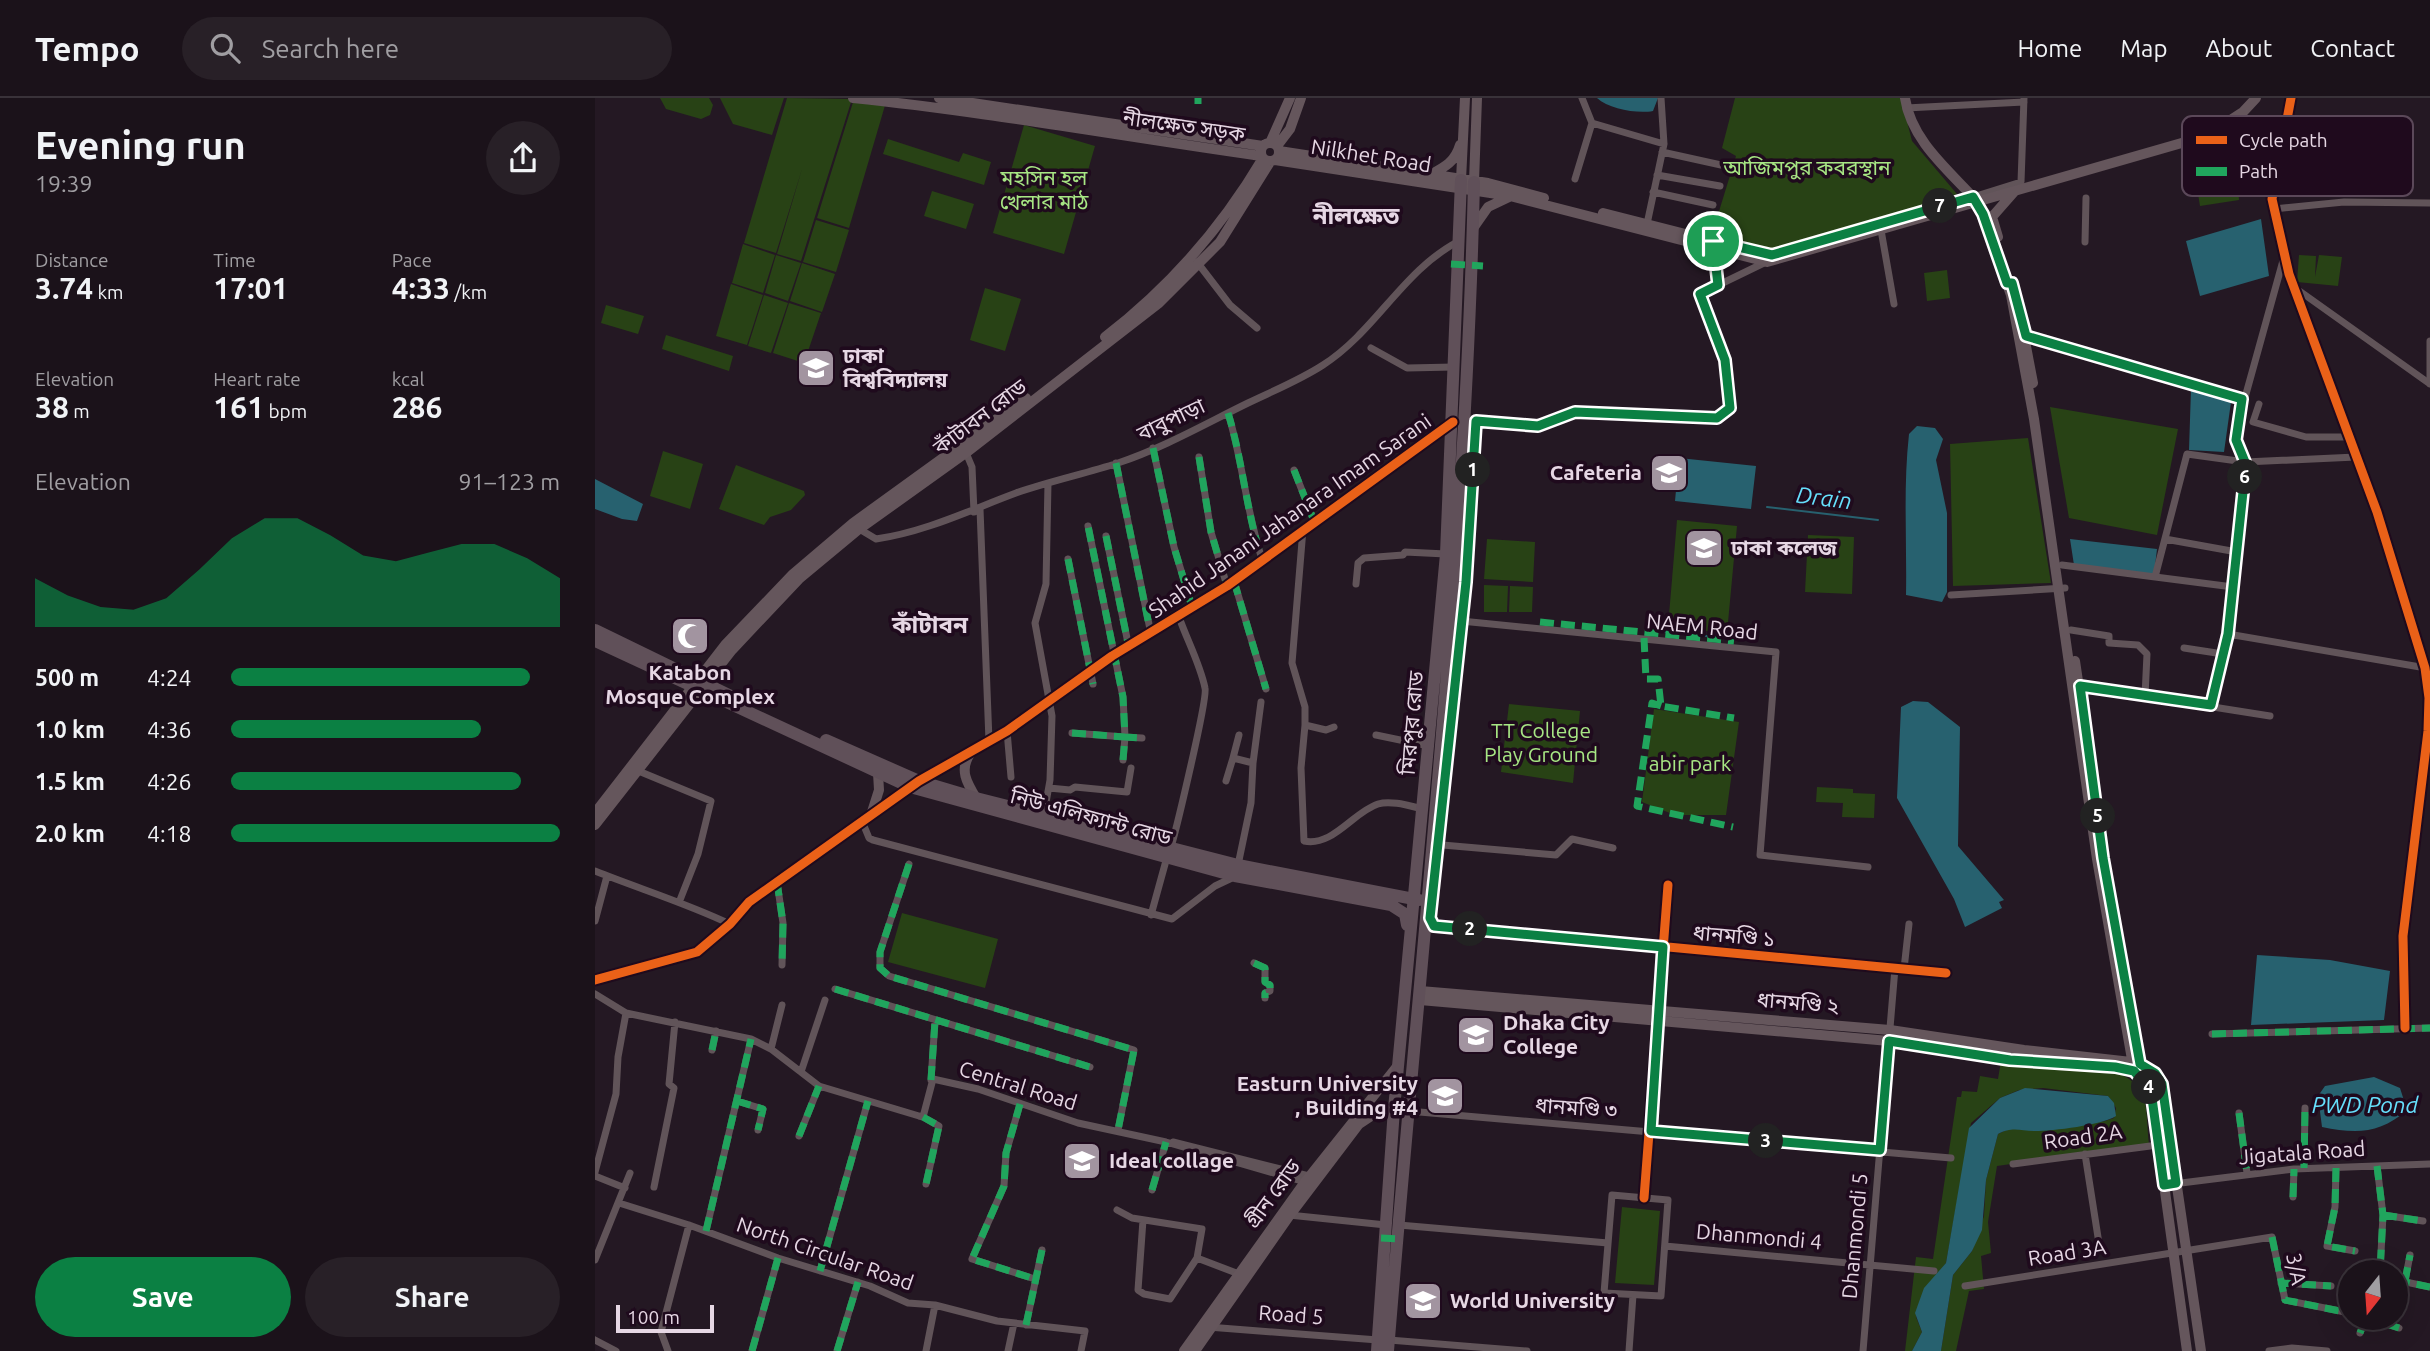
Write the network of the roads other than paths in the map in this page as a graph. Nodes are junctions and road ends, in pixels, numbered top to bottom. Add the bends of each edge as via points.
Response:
1 (853, 98) edge
2 (939, 98) edge
3 (1290, 98) edge
4 (1301, 98) edge
5 (1465, 98) edge
6 (1476, 98) edge
7 (1582, 98) edge
8 (1661, 98) edge
9 (2256, 98) edge
10 (2291, 98) edge
11 (2024, 100) edge
12 (919, 101) edge
13 (1905, 103) edge
14 (2237, 116) edge
15 (2287, 116) edge
16 (1592, 123) junction
17 (1465, 131) junction
18 (2182, 143) edge
19 (1663, 148) junction
20 (1270, 153) junction
21 (1721, 164) dead end
22 (1430, 175) junction
23 (1657, 175) junction
24 (1575, 179) dead end
25 (1395, 180) junction
26 (1467, 186) junction
27 (1720, 186) dead end
28 (2017, 189) junction
29 (1653, 192) junction
30 (1510, 196) junction
31 (2275, 196) edge
32 (2086, 198) dead end
33 (1975, 199) junction
34 (2430, 203) edge
35 (1713, 205) dead end
36 (2274, 209) junction
37 (1647, 224) junction
38 (1472, 229) junction
39 (1881, 230) junction
40 (1460, 239) junction
41 (2085, 242) dead end
42 (1713, 244) junction
43 (2285, 256) junction
44 (1196, 261) junction
45 (1767, 261) junction
46 (2010, 283) junction
47 (1718, 285) junction
48 (2297, 290) junction
49 (1894, 304) dead end
50 (1257, 328) dead end
51 (2023, 337) junction
52 (2430, 341) edge
53 (1371, 348) dead end
54 (1454, 367) junction
55 (2430, 384) edge
56 (2242, 399) junction
57 (2259, 404) dead end
58 (1228, 413) junction
59 (1465, 421) junction
60 (2348, 437) junction
61 (1153, 448) junction
62 (965, 449) junction
63 (1199, 457) dead end
64 (2356, 457) junction
65 (2245, 462) junction
66 (1116, 464) junction
67 (1294, 470) dead end
68 (1048, 483) junction
69 (2047, 486) junction
70 (977, 511) junction
71 (1314, 521) junction
72 (1088, 526) dead end
73 (856, 527) junction
74 (1304, 528) junction
75 (1106, 536) dead end
76 (2165, 539) junction
77 (2237, 552) junction
78 (1446, 554) junction
79 (1068, 559) dead end
80 (1262, 559) junction
81 (2062, 565) junction
82 (2155, 577) junction
83 (1231, 584) junction
84 (1356, 584) dead end
85 (2233, 587) junction
86 (2062, 589) junction
87 (1951, 595) dead end
88 (1192, 607) junction
89 (1179, 617) junction
90 (1452, 621) junction
91 (595, 630) edge
92 (2071, 630) junction
93 (2228, 634) junction
94 (1151, 635) junction
95 (595, 641) edge
96 (1129, 648) junction
97 (2184, 648) dead end
98 (2223, 654) junction
99 (1112, 656) junction
100 (2073, 663) junction
101 (2428, 668) edge
102 (1091, 671) junction
103 (1093, 684) dead end
104 (699, 685) junction
105 (2080, 686) junction
106 (1266, 689) dead end
107 (2145, 696) junction
108 (1051, 699) junction
109 (1261, 702) dead end
110 (2211, 705) junction
111 (2270, 716) dead end
112 (1305, 725) junction
113 (1334, 727) dead end
114 (1007, 731) junction
115 (1072, 733) dead end
116 (1238, 735) dead end
117 (1376, 735) dead end
118 (1125, 737) junction
119 (1142, 738) dead end
120 (989, 741) junction
121 (1423, 745) junction
122 (971, 752) junction
123 (1233, 758) junction
124 (1123, 760) dead end
125 (1253, 763) junction
126 (1131, 768) dead end
127 (636, 770) junction
128 (878, 773) junction
129 (1011, 777) dead end
130 (1226, 781) dead end
131 (915, 784) junction
132 (1049, 788) junction
133 (976, 798) junction
134 (1423, 809) junction
135 (595, 813) edge
136 (1044, 814) junction
137 (866, 818) junction
138 (595, 825) edge
139 (1434, 845) junction
140 (1613, 848) dead end
141 (1169, 852) junction
142 (2100, 858) junction
143 (909, 864) dead end
144 (1868, 867) dead end
145 (1416, 869) junction
146 (595, 871) edge
147 (1236, 871) junction
148 (607, 876) junction
149 (777, 882) junction
150 (1668, 885) dead end
151 (1360, 889) junction
152 (1412, 899) junction
153 (680, 900) junction
154 (1426, 901) junction
155 (1151, 915) junction
156 (595, 921) edge
157 (730, 924) junction
158 (1909, 924) dead end
159 (1663, 947) junction
160 (1254, 963) dead end
161 (782, 965) dead end
162 (1895, 968) junction
163 (1904, 969) junction
164 (1946, 973) dead end
165 (595, 984) edge
166 (835, 989) dead end
167 (595, 995) edge
168 (1420, 996) junction
169 (603, 998) junction
170 (1265, 998) dead end
171 (1404, 998) junction
172 (825, 1000) dead end
173 (782, 1005) dead end
174 (625, 1013) junction
175 (1658, 1016) junction
176 (935, 1021) junction
177 (675, 1022) junction
178 (2405, 1028) junction
179 (2430, 1028) edge
180 (716, 1031) junction
181 (2212, 1034) dead end
182 (1890, 1035) junction
183 (751, 1039) junction
184 (771, 1049) junction
185 (712, 1050) dead end
186 (1399, 1064) junction
187 (2135, 1066) junction
188 (1090, 1068) dead end
189 (801, 1072) junction
190 (931, 1080) junction
191 (818, 1086) junction
192 (737, 1101) junction
193 (868, 1101) junction
194 (1020, 1104) junction
195 (2305, 1108) dead end
196 (1394, 1110) junction
197 (1408, 1111) junction
198 (2239, 1113) dead end
199 (923, 1117) junction
200 (758, 1130) dead end
201 (1118, 1130) junction
202 (1651, 1131) junction
203 (799, 1136) dead end
204 (1165, 1142) junction
205 (2158, 1145) junction
206 (1880, 1150) junction
207 (2085, 1154) junction
208 (1951, 1158) dead end
209 (2013, 1164) dead end
210 (2430, 1164) edge
211 (2377, 1166) junction
212 (2336, 1167) junction
213 (2304, 1168) junction
214 (2294, 1169) junction
215 (630, 1173) dead end
216 (2247, 1173) junction
217 (595, 1174) edge
218 (1307, 1179) junction
219 (2176, 1183) junction
220 (926, 1184) dead end
221 (2164, 1185) junction
222 (655, 1187) dead end
223 (625, 1188) junction
224 (1152, 1190) dead end
225 (2293, 1196) dead end
226 (1644, 1198) junction
227 (619, 1203) junction
228 (1117, 1210) dead end
229 (1287, 1215) junction
230 (2383, 1215) junction
231 (1143, 1220) junction
232 (2423, 1221) dead end
233 (689, 1224) junction
234 (1392, 1225) junction
235 (706, 1231) junction
236 (2272, 1237) joint
237 (1608, 1243) junction
238 (1665, 1246) junction
239 (1042, 1250) dead end
240 (2100, 1250) dead end
241 (2355, 1251) dead end
242 (2187, 1253) junction
243 (2174, 1255) junction
244 (2410, 1255) dead end
245 (778, 1258) junction
246 (1197, 1258) junction
247 (595, 1260) edge
248 (2381, 1260) edge
249 (1870, 1265) junction
250 (2408, 1265) edge
251 (820, 1271) junction
252 (1934, 1272) dead end
253 (1239, 1274) junction
254 (1035, 1279) junction
255 (858, 1282) junction
256 (2408, 1282) edge
257 (2281, 1283) junction
258 (1965, 1286) dead end
259 (2331, 1286) dead end
260 (2430, 1287) edge
261 (1633, 1295) junction
262 (935, 1305) junction
263 (2338, 1309) edge
264 (1014, 1323) junction
265 (1026, 1325) junction
266 (1207, 1326) junction
267 (2362, 1330) edge
268 (2360, 1333) dead end
269 (595, 1340) edge
270 (1383, 1345) edge
271 (603, 1348) edge
272 (617, 1351) edge
273 (668, 1351) edge
274 (752, 1351) edge
275 (837, 1351) edge
276 (926, 1351) edge
277 (1008, 1351) edge
278 (1081, 1351) edge
279 (1184, 1351) edge
280 (1195, 1351) edge
281 (1527, 1351) edge
282 (1629, 1351) edge
283 (1863, 1351) edge
284 (2187, 1351) edge
285 (2201, 1351) edge
286 (2269, 1351) edge
287 (2327, 1351) edge

1 - 12 main road, নীলক্ষেত সড়ক
2 - 20 main road, নীলক্ষেত সড়ক
3 - 20 main road
4 - 20 main road via 1290,129
5 - 17 main road, মিরপুর রোড
6 - 26 main road, মিরপুর রোড
7 - 16 street
8 - 19 street
9 - 14 main road
10 - 15 street
11 - 13 street
11 - 33 street via 2021,183
12 - 20 main road, নীলক্ষেত সড়ক via 1091,133
13 - 33 main road via 1909,121 1922,139
16 - 19 street
16 - 24 street
17 - 22 main road via 1457,156
17 - 26 main road, মিরপুর রোড
18 - 28 main road
19 - 21 street
19 - 23 street
20 - 22 main road, নীলক্ষেত সড়ক
20 - 25 main road, Nilkhet Road
20 - 44 main road, কাঁটাবন রোড via 1240,214
22 - 26 main road, নীলক্ষেত সড়ক
23 - 27 street
23 - 29 street
25 - 26 main road, Nilkhet Road
25 - 40 main road via 1453,196
26 - 30 main road
26 - 37 main road
26 - 38 highway, মিরপুর রোড
26 - 40 highway, মিরপুর রোড
28 - 33 main road
28 - 46 main road via 1992,216
29 - 35 street
29 - 37 street
30 - 38 main road via 1488,206
30 - 42 main road
31 - 36 street
32 - 41 street
33 - 39 main road
33 - 42 main road via 1772,255
33 - 46 main road
34 - 36 street via 2344,202
36 - 43 street
37 - 42 main road
38 - 59 highway, মিরপুর রোড
39 - 45 main road
39 - 49 street
40 - 54 highway, মিরপুর রোড
40 - 58 street, বাবুপাড়া via 1417,268 1331,359
42 - 45 main road
42 - 47 street
43 - 48 street
43 - 56 street
44 - 50 street via 1230,305
44 - 62 main road, কাঁটাবন রোড via 1159,303
45 - 47 street
46 - 51 main road
47 - 59 street via 1700,294 1728,378 1731,404 1722,416 1575,412 1538,426
48 - 55 street
48 - 60 street
51 - 56 street
51 - 69 main road
52 - 55 street
53 - 54 street via 1407,368
54 - 59 highway, মিরপুর রোড
56 - 65 street via 2236,440
57 - 60 street via 2253,422 2307,437
58 - 61 street, বাবুপাড়া
58 - 80 street
59 - 71 main road, Shahid Janani Jahanara Imam Sarani
59 - 78 highway, মিরপুর রোড
59 - 90 highway, মিরপুর রোড
60 - 64 street
61 - 66 street, বাবুপাড়া
61 - 88 street
62 - 70 street
62 - 73 main road, কাঁটাবন রোড
63 - 83 street via 1211,533
64 - 65 street
64 - 101 street
65 - 76 street via 2187,454
65 - 77 street
66 - 68 street, বাবুপাড়া
66 - 94 street
67 - 71 street
68 - 70 street, বাবুপাড়া
68 - 108 street via 1046,584 1035,623
69 - 81 main road
69 - 86 main road
70 - 73 street, বাবুপাড়া via 890,537 874,539
70 - 120 street
71 - 74 main road, Shahid Janani Jahanara Imam Sarani
72 - 99 street
73 - 104 main road, কাঁটাবন রোড via 799,579
74 - 80 main road, Shahid Janani Jahanara Imam Sarani
74 - 112 street via 1292,663 1305,707
75 - 96 street
76 - 77 street
76 - 82 street
77 - 85 street
78 - 84 street via 1405,552 1364,558 1358,564
78 - 90 highway, মিরপুর রোড
79 - 102 street
80 - 83 main road, Shahid Janani Jahanara Imam Sarani
81 - 82 street
81 - 86 main road
82 - 85 street
83 - 88 main road, Shahid Janani Jahanara Imam Sarani
83 - 106 street
85 - 93 street
86 - 87 street
86 - 92 main road
86 - 100 main road
88 - 89 main road, Shahid Janani Jahanara Imam Sarani
89 - 94 main road, Shahid Janani Jahanara Imam Sarani
89 - 141 street via 1206,691
90 - 121 highway, মিরপুর রোড
90 - 139 highway, মিরপুর রোড
90 - 144 street, NAEM Road via 1776,652 1760,855
91 - 104 highway
92 - 100 main road
92 - 107 street via 2109,636 2109,643 2138,645 2147,654
93 - 98 street
93 - 101 street
94 - 96 main road, Shahid Janani Jahanara Imam Sarani
95 - 104 highway
96 - 99 main road, Shahid Janani Jahanara Imam Sarani
97 - 98 street
98 - 110 street
99 - 102 main road, Shahid Janani Jahanara Imam Sarani
99 - 118 street via 1123,697
100 - 105 main road
100 - 142 main road
101 - 178 street via 2428,731 2403,936
102 - 103 street
102 - 108 main road, Shahid Janani Jahanara Imam Sarani
104 - 127 main road
104 - 128 highway, নিউ এলিফ্যান্ট রোড
104 - 131 highway, নিউ এলিফ্যান্ট রোড
104 - 135 main road
105 - 107 street
105 - 142 main road
107 - 110 street
108 - 114 main road, Shahid Janani Jahanara Imam Sarani
108 - 132 street
109 - 125 street
110 - 111 street
112 - 113 street via 1326,730
112 - 134 street via 1304,841 1327,837 1378,804
114 - 120 main road, Shahid Janani Jahanara Imam Sarani
114 - 129 street
115 - 118 street
116 - 123 street
117 - 121 street
118 - 119 street
118 - 124 street
120 - 122 main road, Shahid Janani Jahanara Imam Sarani
121 - 134 highway, মিরপুর রোড
122 - 131 main road, Shahid Janani Jahanara Imam Sarani
122 - 133 main road via 965,776
123 - 125 street
123 - 130 street
125 - 147 street via 1251,803
126 - 132 street via 1127,792
127 - 138 main road
127 - 153 street via 711,801
128 - 131 highway, নিউ এলিফ্যান্ট রোড
128 - 137 main road via 878,800
131 - 133 highway, নিউ এলিফ্যান্ট রোড
131 - 137 main road
131 - 141 highway, নিউ এলিফ্যান্ট রোড
132 - 136 street
133 - 136 highway, নিউ এলিফ্যান্ট রোড
134 - 145 highway, মিরপুর রোড
136 - 141 highway, নিউ এলিফ্যান্ট রোড
137 - 149 main road
137 - 155 street via 873,840
139 - 140 street via 1556,855 1572,839
139 - 154 highway, মিরপুর রোড
139 - 159 street, ধানমণ্ডি ১ via 1430,915 1434,926
141 - 147 highway, নিউ এলিফ্যান্ট রোড
141 - 155 street
142 - 187 main road
143 - 201 street via 880,952 880,968 889,976 1134,1050
145 - 151 highway via 1409,883 1396,890
145 - 152 highway, মিরপুর রোড
146 - 148 street
147 - 151 highway, নিউ এলিফ্যান্ট রোড
147 - 155 street via 1172,919
147 - 171 highway, নিউ এলিফ্যান্ট রোড via 1401,911 1407,918
148 - 153 street
148 - 156 street
149 - 157 main road via 749,902
149 - 161 street via 783,923
150 - 159 street
151 - 152 highway, নিউ এলিফ্যান্ট রোড
152 - 154 highway, নিউ এলিফ্যান্ট রোড
152 - 171 highway, মিরপুর রোড
153 - 157 street
154 - 168 highway, মিরপুর রোড
157 - 165 main road via 697,952
158 - 163 street
159 - 162 street, ধানমণ্ডি ১
159 - 175 street
160 - 170 street via 1265,968 1265,982 1270,985
162 - 163 street, ধানমণ্ডি ১
162 - 182 street
163 - 164 street, ধানমণ্ডি ১
165 - 169 street
166 - 176 street
167 - 169 street
168 - 175 main road, ধানমণ্ডি ২
168 - 197 highway, মিরপুর রোড
169 - 174 street
171 - 186 highway, মিরপুর রোড
172 - 189 street
173 - 184 street
174 - 177 street
174 - 217 street via 616,1094
175 - 182 main road, ধানমণ্ডি ২
175 - 202 street
176 - 188 street
176 - 190 street
177 - 180 street
177 - 222 street via 669,1070 669,1084 674,1088
178 - 179 street
178 - 181 street
180 - 183 street
180 - 185 street
182 - 187 main road, ধানমণ্ডি ২ via 2010,1060
182 - 206 street, Dhanmondi 5
183 - 184 street
183 - 192 street
184 - 189 street
186 - 196 highway, মিরপুর রোড
186 - 218 main road, গ্রীন রোড
187 - 205 main road via 2149,1087
187 - 219 main road via 2155,1073 2162,1084
189 - 191 street
190 - 194 street, Central Road via 978,1089
190 - 199 street, Central Road
191 - 193 street
191 - 203 street
192 - 200 street via 763,1110
192 - 235 street
193 - 199 street
193 - 251 street
194 - 201 street, Central Road
194 - 254 street via 1006,1153 1004,1186 972,1259
195 - 213 street
196 - 197 highway
196 - 229 main road, গ্রীন রোড via 1374,1114 1359,1124
196 - 234 highway, মিরপুর রোড
197 - 202 street, ধানমণ্ডি ৩
197 - 234 highway, মিরপুর রোড
198 - 216 street
199 - 220 street via 939,1126
201 - 204 street, Central Road
202 - 206 street, ধানমণ্ডি ৩
202 - 226 street
204 - 218 street, Central Road
204 - 224 street
205 - 207 street, Road 2A
205 - 221 main road
206 - 208 street, ধানমণ্ডি ৩
206 - 249 street, Dhanmondi 5
207 - 209 street, Road 2A
207 - 240 street
210 - 211 street, Jigatala Road
211 - 212 street, Jigatala Road
211 - 230 street
212 - 213 street, Jigatala Road
212 - 241 street via 2335,1207 2327,1246
213 - 214 street, Jigatala Road
214 - 216 street, Jigatala Road
214 - 225 street
215 - 223 street
216 - 219 street, Jigatala Road
217 - 223 street
218 - 229 main road, গ্রীন রোড
219 - 221 street, Jigatala Road
219 - 242 main road
221 - 243 main road
223 - 227 street
226 - 237 street, Dhanmondi 4 via 1612,1195
226 - 238 street, Dhanmondi 4 via 1668,1200
227 - 233 street, North Circular Road
227 - 247 street
228 - 231 street
229 - 234 street
229 - 253 main road, গ্রীন রোড
229 - 266 main road, গ্রীন রোড
230 - 232 street
230 - 248 street
231 - 246 street via 1201,1227
231 - 246 street via 1141,1293 1173,1298
233 - 235 street, North Circular Road
233 - 273 street via 661,1332
234 - 237 street
234 - 270 highway, মিরপুর রোড
235 - 245 street, North Circular Road
236 - 242 street, Road 3A
236 - 257 street, 3/A
237 - 261 street via 1604,1293
238 - 249 street, Dhanmondi 4
238 - 261 street, Dhanmondi 4 via 1661,1296
239 - 254 street
242 - 243 street, Road 3A
242 - 285 main road
243 - 258 street, Road 3A
243 - 284 main road
244 - 250 street
245 - 251 street, North Circular Road
245 - 274 street
246 - 253 street
249 - 252 street, Dhanmondi 4
249 - 283 street, Dhanmondi 5
251 - 255 street, North Circular Road
253 - 266 main road, গ্রীন রোড
254 - 265 street
255 - 262 street, North Circular Road via 908,1303
255 - 275 street
256 - 260 street
257 - 259 street
257 - 263 street, 3/A via 2286,1301
261 - 282 street
262 - 264 street, North Circular Road
262 - 276 street
264 - 265 street, North Circular Road
264 - 277 street
265 - 278 street, North Circular Road via 1086,1331
266 - 270 street, Road 5
266 - 279 main road, গ্রীন রোড
266 - 280 main road, গ্রীন রোড
267 - 268 street
269 - 271 street
270 - 281 street, Road 5
271 - 272 street
286 - 287 street

